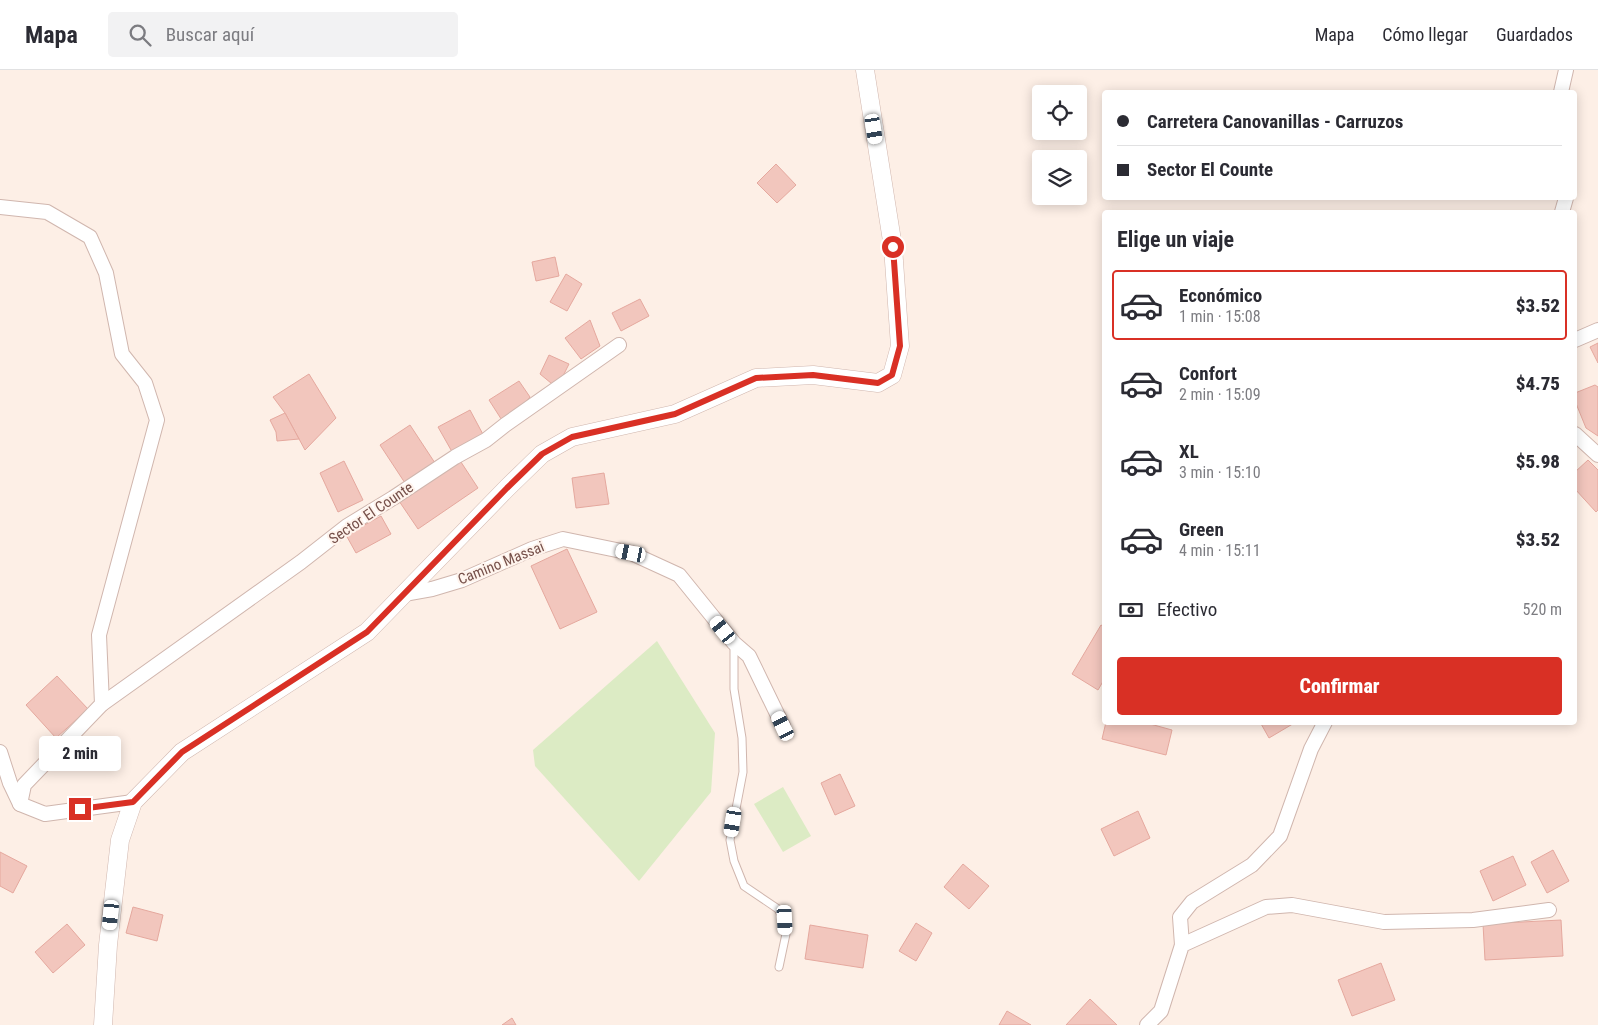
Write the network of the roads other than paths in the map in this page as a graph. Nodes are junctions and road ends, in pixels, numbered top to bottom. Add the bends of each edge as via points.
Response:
1 (865, 70) edge
2 (1566, 70) edge
3 (1561, 90) edge
4 (0, 207) edge
5 (1598, 330) edge
6 (1577, 339) edge
7 (619, 345) dead end
8 (1577, 436) edge
9 (1598, 455) edge
10 (404, 594) junction
11 (734, 643) junction
12 (102, 704) junction
13 (1323, 725) edge
14 (783, 726) dead end
15 (0, 752) edge
16 (133, 802) junction
17 (20, 804) junction
18 (1549, 910) dead end
19 (1182, 945) junction
20 (779, 967) dead end
21 (103, 1025) edge
22 (1147, 1025) edge

1 - 10 street via 893,247 900,346 892,375 878,383 813,375 756,378 675,414 572,437 542,454
2 - 3 street
4 - 12 street via 47,212 90,237 106,273 122,354 145,383 157,420 99,635
5 - 6 street
7 - 12 street, Sector El Counte via 486,440 347,526
8 - 9 street
10 - 11 street, Camino Massai via 432,590 462,580 532,549 563,540 631,553 679,575
10 - 16 street via 367,632 182,752
11 - 14 street, Camino Massai via 749,656
11 - 20 lane via 734,689 742,738 742,772 730,840 744,886 778,909 785,920 786,934
12 - 17 street, Sector El Counte via 24,785
13 - 19 street via 1311,749 1280,836 1252,865 1192,902 1180,917
15 - 17 street
16 - 17 street via 45,814
16 - 21 street via 120,840
18 - 19 street via 1474,920 1384,922 1292,905 1266,907
19 - 22 street via 1161,1011

